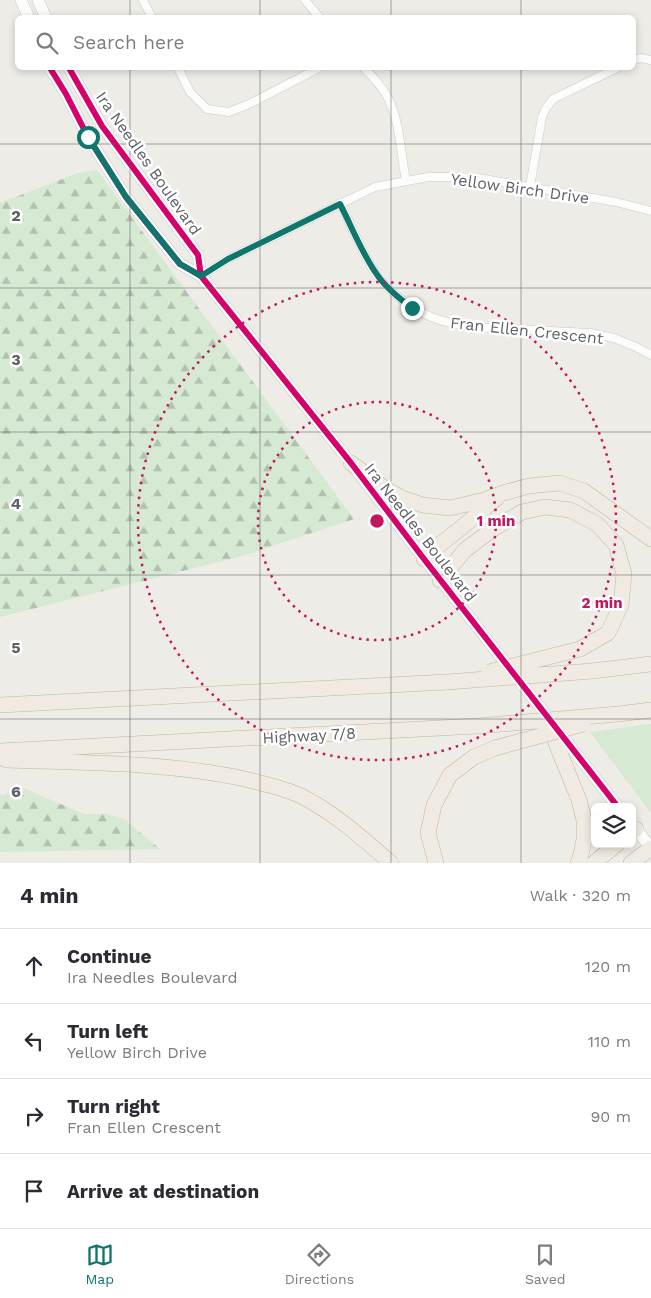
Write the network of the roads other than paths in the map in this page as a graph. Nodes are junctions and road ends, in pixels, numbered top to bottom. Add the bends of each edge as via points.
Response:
1 (21, 0) edge
2 (38, 0) edge
3 (143, 0) edge
4 (305, 0) edge
5 (28, 15) edge
6 (45, 15) edge
7 (150, 15) edge
8 (318, 15) edge
9 (636, 59) edge
10 (651, 60) edge
11 (51, 70) edge
12 (70, 70) edge
13 (179, 70) edge
14 (314, 70) edge
15 (366, 70) edge
16 (613, 70) edge
17 (406, 181) junction
18 (530, 187) junction
19 (340, 204) junction
20 (651, 211) edge
21 (201, 276) junction
22 (651, 355) edge
23 (351, 463) junction
24 (503, 492) junction
25 (651, 539) edge
26 (424, 559) junction
27 (440, 580) junction
28 (651, 664) edge
29 (446, 682) junction
30 (0, 705) edge
31 (651, 710) edge
32 (544, 713) junction
33 (618, 714) junction
34 (0, 751) edge
35 (0, 760) edge
36 (615, 803) edge
37 (636, 831) edge
38 (612, 848) edge
39 (651, 848) edge
40 (391, 863) edge
41 (436, 863) edge
42 (578, 863) edge
43 (594, 863) edge
44 (631, 863) edge

1 - 5 main road
2 - 6 main road
3 - 7 street
4 - 8 street
9 - 10 street
11 - 21 main road, Ira Needles Boulevard via 126,197 180,264
12 - 21 main road, Ira Needles Boulevard via 102,126 198,255
13 - 14 street via 190,92 207,109 228,112
15 - 17 street via 389,99
16 - 18 street via 553,99 546,108
17 - 18 street, Yellow Birch Drive via 428,177 478,178
17 - 19 street, Yellow Birch Drive via 375,187
18 - 20 street, Yellow Birch Drive
19 - 21 street, Yellow Birch Drive via 228,259
19 - 22 street, Fran Ellen Crescent via 378,277 412,308 453,325 590,333 614,338
21 - 23 main road, Ira Needles Boulevard
23 - 24 highway via 384,488 423,505 450,508
23 - 26 main road, Ira Needles Boulevard
24 - 25 highway via 559,483 584,491
24 - 26 highway
26 - 27 main road, Ira Needles Boulevard
27 - 29 highway, bridge via 465,550 493,529 522,512 545,507 570,510 597,524 616,545 624,574 621,605 608,633 580,649
27 - 32 main road, Ira Needles Boulevard
28 - 29 highway, bridge
29 - 30 highway
31 - 33 highway
32 - 36 main road, Ira Needles Boulevard
32 - 42 highway via 584,820 584,839
33 - 34 highway, Highway 7/8, bridge via 478,726
33 - 41 highway, bridge via 495,748 474,757 450,775 434,805 428,833
35 - 40 highway via 150,765 214,772 268,785 302,797 338,819
37 - 39 main road
38 - 43 highway
39 - 44 highway

